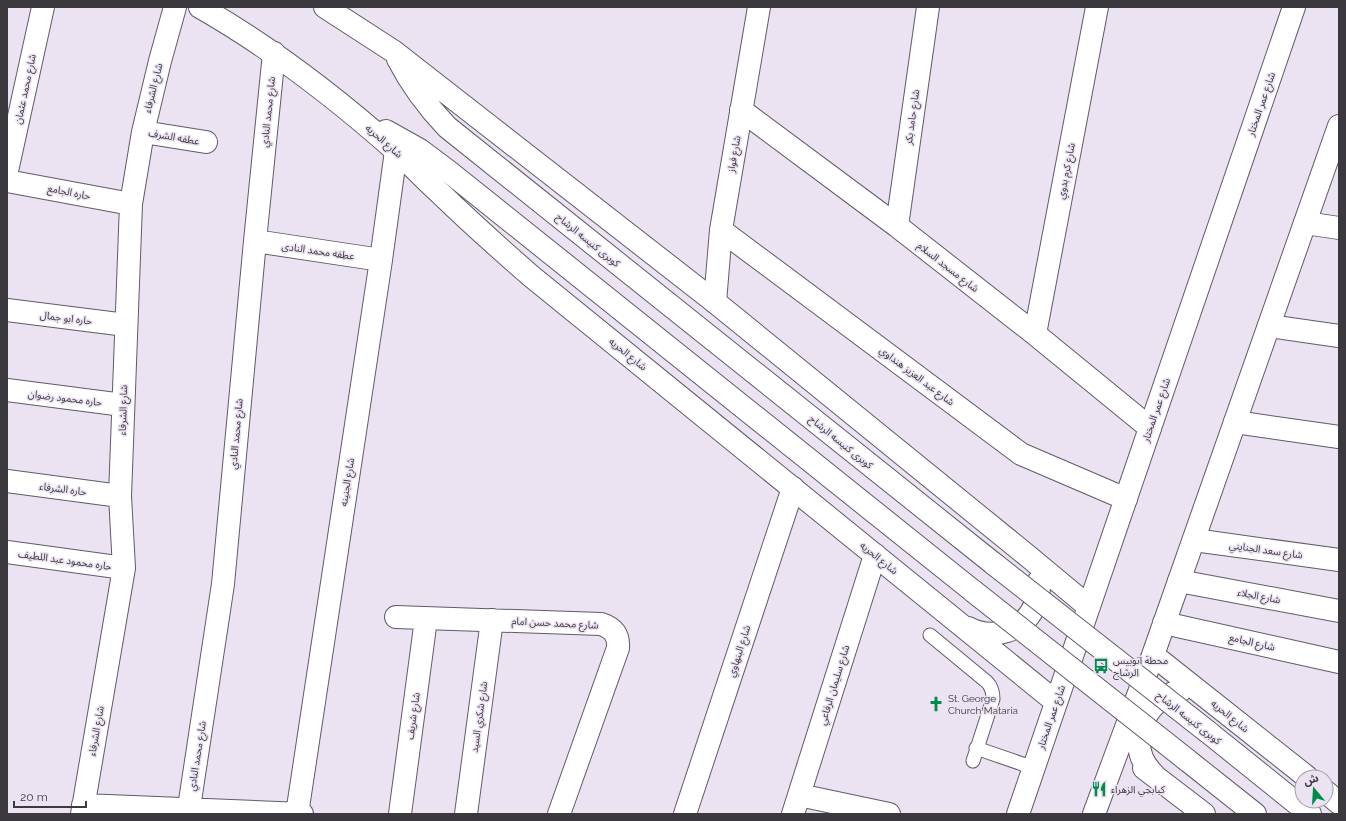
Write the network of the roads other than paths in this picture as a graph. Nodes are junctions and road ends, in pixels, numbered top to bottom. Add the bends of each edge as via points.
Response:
1 (43, 7) edge
2 (175, 7) edge
3 (200, 7) edge
4 (325, 7) edge
5 (759, 7) edge
6 (928, 7) edge
7 (1097, 7) edge
8 (1294, 7) edge
9 (393, 51) junction
10 (274, 53) junction
11 (742, 110) junction
12 (358, 119) junction
13 (143, 132) junction
14 (1338, 133) edge
15 (206, 142) dead end
16 (396, 151) junction
17 (7, 170) edge
18 (7, 181) edge
19 (131, 204) junction
20 (1305, 223) junction
21 (896, 226) junction
22 (1339, 228) edge
23 (721, 230) junction
24 (255, 241) junction
25 (381, 260) junction
26 (715, 302) junction
27 (7, 310) edge
28 (126, 325) junction
29 (1269, 326) junction
30 (1035, 334) junction
31 (1339, 336) edge
32 (7, 390) edge
33 (123, 405) junction
34 (1235, 422) junction
35 (1150, 428) junction
36 (1339, 437) edge
37 (7, 481) edge
38 (793, 488) junction
39 (120, 496) junction
40 (1126, 500) junction
41 (1194, 540) junction
42 (7, 552) edge
43 (875, 555) junction
44 (1029, 557) junction
45 (1339, 560) edge
46 (124, 568) junction
47 (1179, 581) junction
48 (1089, 607) junction
49 (1339, 611) edge
50 (396, 618) dead end
51 (426, 618) junction
52 (492, 620) junction
53 (1164, 623) junction
54 (963, 626) junction
55 (930, 635) dead end
56 (1153, 655) junction
57 (1339, 662) edge
58 (1199, 691) junction
59 (1056, 702) junction
60 (976, 748) junction
61 (1117, 748) junction
62 (972, 761) dead end
63 (1034, 768) junction
64 (1297, 769) edge
65 (1155, 776) junction
66 (796, 805) edge
67 (82, 809) edge
68 (188, 812) edge
69 (297, 814) edge
70 (302, 814) edge
71 (400, 814) edge
72 (466, 814) edge
73 (559, 814) edge
74 (685, 814) edge
75 (889, 814) edge
76 (1018, 814) edge
77 (1094, 814) edge
78 (1204, 814) edge
79 (1255, 814) edge
80 (1310, 814) edge

1 - 17 street, شارع محمد عثمان
2 - 13 street, شارع الشرفاء
3 - 10 street, شارع الحريه
4 - 9 street
5 - 11 street, شارع فواز
6 - 21 street, شارع حامد بكر
7 - 30 street, شارع كرم بدوي
8 - 35 street, شارع عمر المختار
9 - 26 street
9 - 80 street, كوبرى كنيسه الرشاح, bridge via 417,92 447,127
10 - 12 street, شارع الحريه
10 - 24 street, شارع محمد النادي
11 - 21 street, شارع مسجد السلام
11 - 23 street, شارع فواز
12 - 16 street, شارع الحريه
12 - 79 street, bridge via 390,132 420,150
13 - 15 street, عطفه الشرف
13 - 19 street, شارع الشرفاء
14 - 20 street
16 - 25 street, شارع الجنينه
16 - 38 street, شارع الحريه via 531,276
18 - 19 street, حاره الجامع
19 - 28 street, شارع الشرفاء
20 - 22 street
20 - 29 street
21 - 30 street, شارع مسجد السلام
23 - 26 street, شارع فواز
23 - 40 street, شارع عبد العزيز هنداوي via 1021,454
24 - 25 street, عطفه محمد النادى
24 - 68 street, شارع محمد النادي via 223,584
25 - 69 street, شارع الجنينه
26 - 44 street
27 - 28 street, حاره ابو جمال
28 - 33 street, شارع الشرفاء
29 - 31 street
29 - 34 street
30 - 35 street, شارع مسجد السلام
32 - 33 street, حاره محمود رضوان
33 - 39 street, شارع الشرفاء
34 - 36 street
34 - 41 street
35 - 40 street, شارع عمر المختار
37 - 39 street, حاره الشرفاء
38 - 43 street, شارع الحريه
38 - 74 street, شارع البنهاوي
39 - 46 street, شارع الشرفاء
40 - 48 street, شارع عمر المختار
41 - 45 street, شارع سعد الجنايني
41 - 47 street
42 - 46 street, حاره محمود عبد اللطيف
43 - 54 street, شارع الحريه
43 - 66 street, شارع سليمان الرفاعي
44 - 48 street
44 - 54 street via 1036,568 1039,580 1036,604 1030,615 1021,624 998,634 974,632
46 - 67 street, شارع الشرفاء
47 - 49 street, شارع الجلاء
47 - 53 street
48 - 59 street, شارع عمر المختار
50 - 51 street, شارع محمد حسن امام
51 - 52 street, شارع محمد حسن امام
51 - 71 street, شارع شريف
52 - 72 street, شارع شكري السيد
52 - 73 street, شارع محمد حسن امام via 601,624 611,629 617,637 618,648
53 - 56 street
53 - 57 street, شارع الجامع
54 - 59 street, شارع الحريه
55 - 60 lane via 991,687 993,699
56 - 58 street, شارع الحريه
56 - 61 street
58 - 64 street, شارع الحريه
58 - 65 street via 1174,692 1163,697 1153,705 1146,716 1139,736 1140,748 1142,758
59 - 63 street, شارع عمر المختار
60 - 62 lane
60 - 63 lane
61 - 65 street
61 - 77 street
63 - 76 street, شارع عمر المختار
65 - 78 street
66 - 75 street
67 - 68 street
68 - 69 street
69 - 70 street

